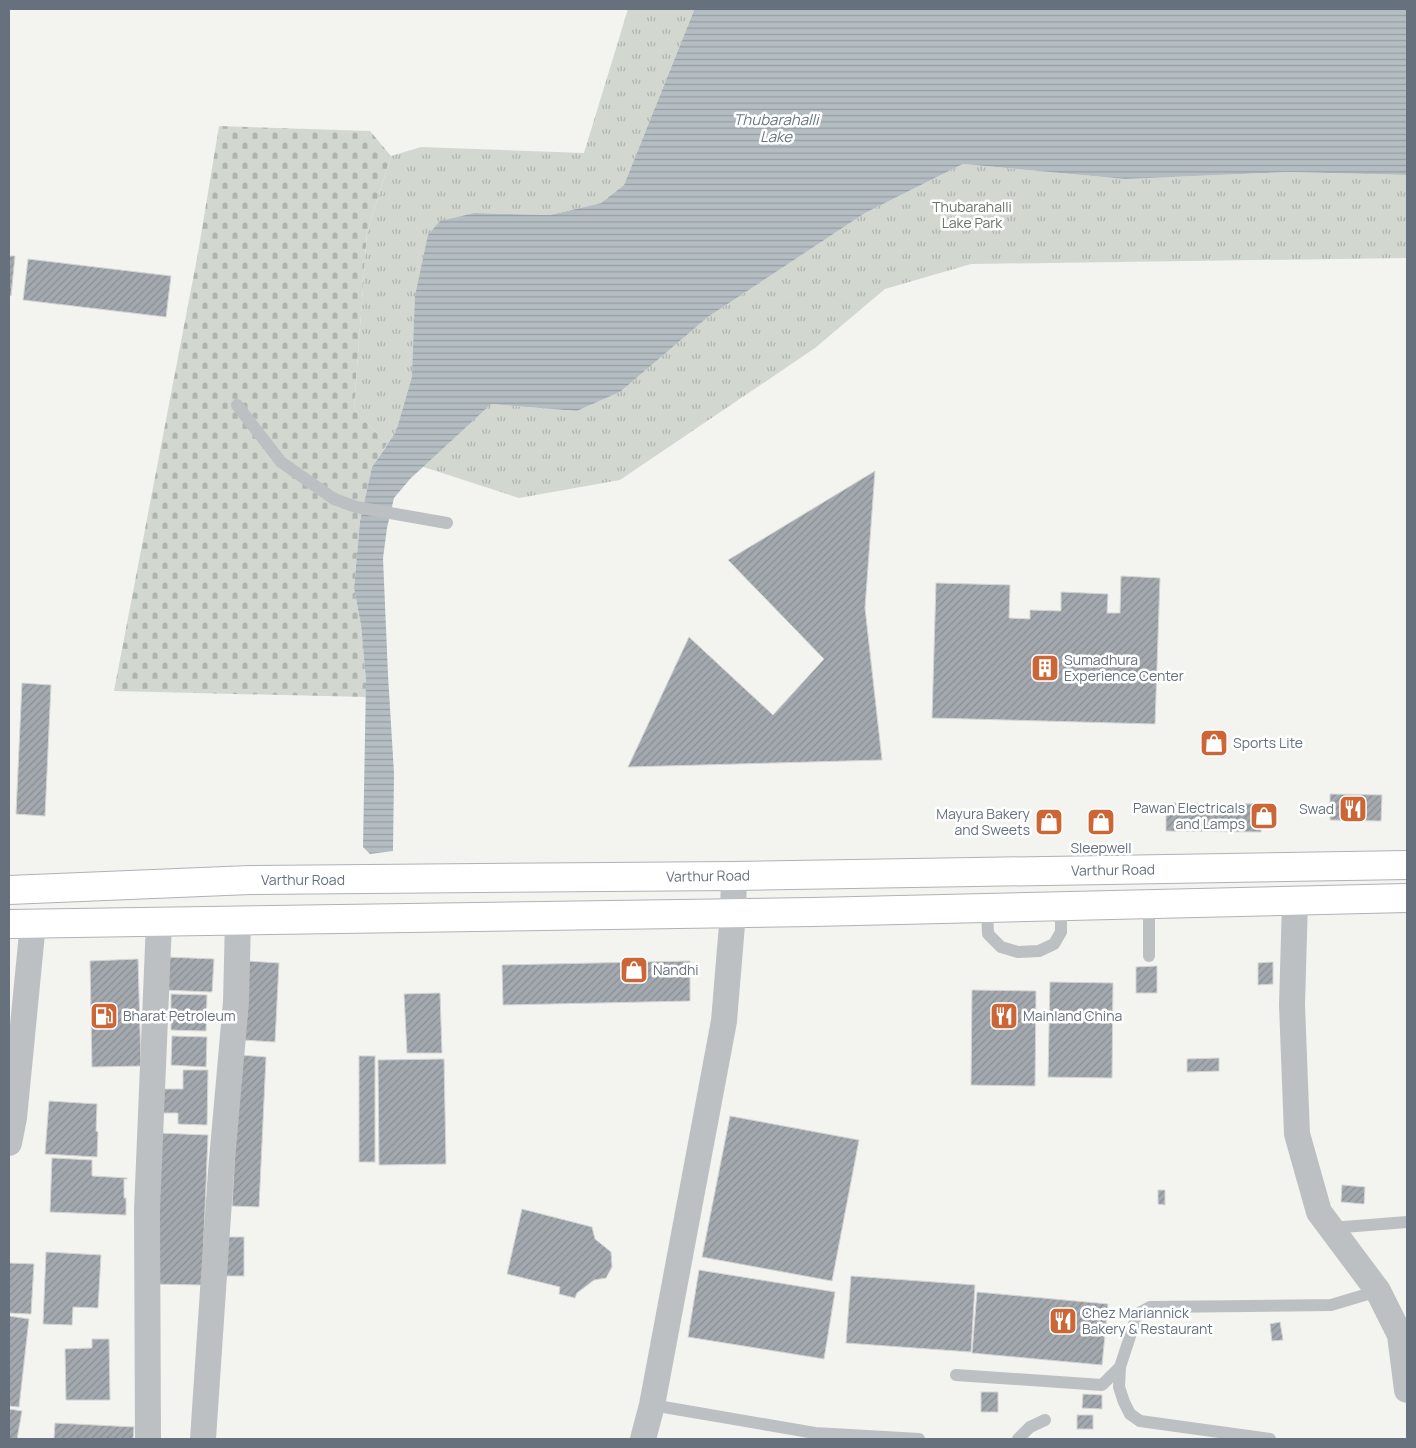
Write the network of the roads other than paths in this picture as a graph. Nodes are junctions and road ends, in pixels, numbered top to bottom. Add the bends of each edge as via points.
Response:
1 (237, 404) dead end
2 (447, 523) dead end
3 (1407, 865) edge
4 (734, 876) junction
5 (238, 881) junction
6 (9, 890) edge
7 (1407, 898) edge
8 (1294, 901) junction
9 (1149, 904) junction
10 (1061, 907) junction
11 (988, 908) junction
12 (734, 913) junction
13 (238, 920) junction
14 (159, 922) junction
15 (21, 924) edge
16 (1149, 956) dead end
17 (9, 1143) edge
18 (1407, 1222) edge
19 (1331, 1228) junction
20 (1378, 1291) junction
21 (1120, 1367) junction
22 (956, 1375) dead end
23 (1407, 1390) edge
24 (652, 1405) junction
25 (1045, 1420) dead end
26 (148, 1439) edge
27 (203, 1439) edge
28 (643, 1439) edge
29 (919, 1439) edge
30 (1018, 1439) edge
31 (1270, 1439) edge

1 - 2 lane via 281,462 334,499 356,508
3 - 4 main road, Varthur Road
4 - 5 main road, Varthur Road
4 - 12 street
5 - 6 main road, Varthur Road
5 - 13 main road
7 - 8 main road
8 - 9 main road
8 - 19 street via 1292,1004 1297,1134 1319,1212
9 - 10 main road
9 - 16 lane
10 - 11 main road
10 - 11 lane via 1061,932 1054,944 1032,952 1001,947 988,934
11 - 12 main road
12 - 13 main road
12 - 24 street via 724,1021
13 - 14 main road
13 - 27 street via 236,1002
14 - 15 main road
14 - 26 street via 147,1210
15 - 17 street via 15,1108
18 - 19 lane
19 - 20 street
20 - 21 lane via 1331,1304 1150,1307 1136,1318
20 - 23 street via 1400,1335
21 - 22 lane via 1102,1385
21 - 31 lane via 1119,1387 1124,1402 1130,1414 1140,1420
24 - 28 street
24 - 29 lane via 815,1433
25 - 30 lane via 1030,1427

